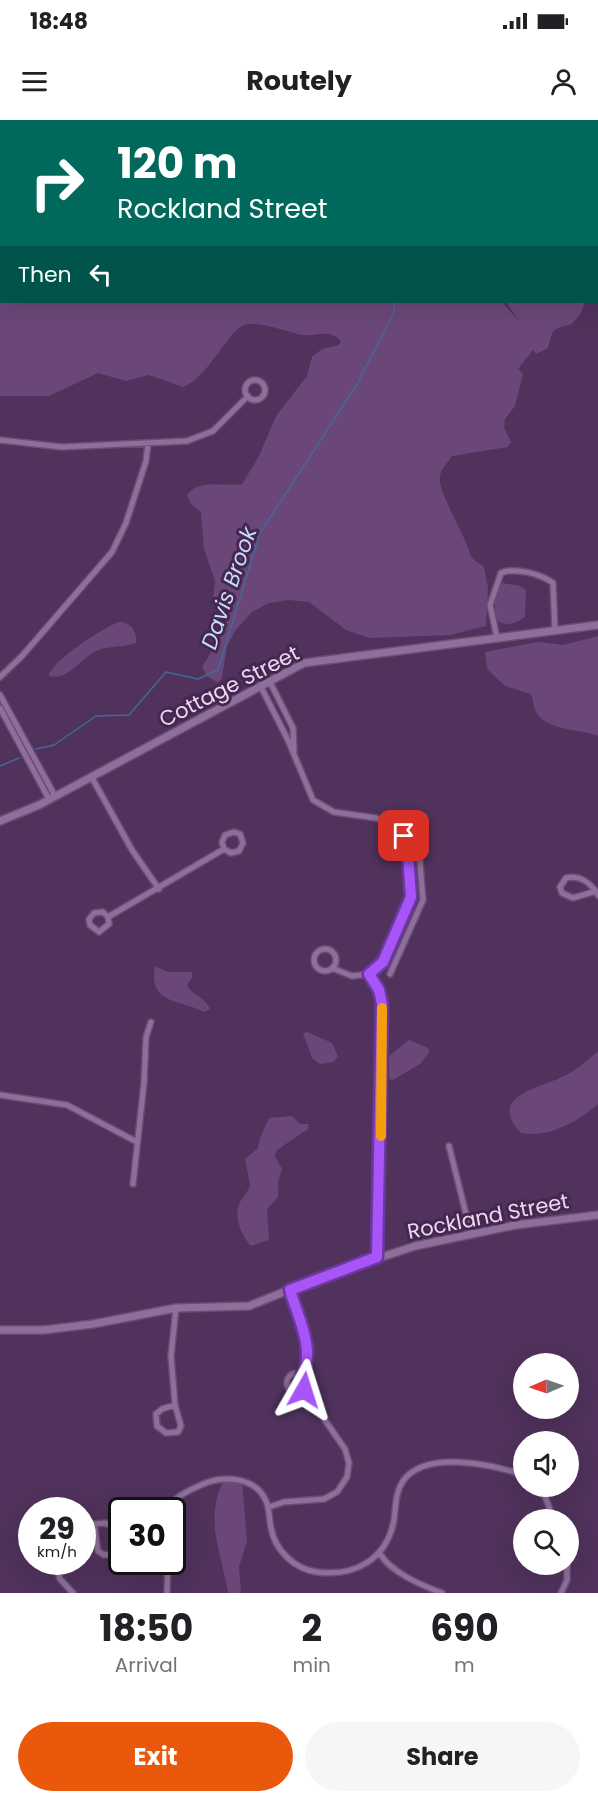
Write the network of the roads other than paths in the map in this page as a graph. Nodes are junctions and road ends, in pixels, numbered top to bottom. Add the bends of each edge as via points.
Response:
1 (248, 396) dead end
2 (0, 440) edge
3 (148, 444) junction
4 (598, 625) edge
5 (555, 631) junction
6 (497, 638) junction
7 (0, 677) edge
8 (269, 680) junction
9 (260, 685) junction
10 (0, 695) edge
11 (0, 708) edge
12 (294, 754) junction
13 (91, 776) junction
14 (52, 797) junction
15 (410, 815) dead end
16 (0, 821) edge
17 (416, 832) junction
18 (404, 836) junction
19 (224, 849) junction
20 (159, 889) junction
21 (597, 893) edge
22 (411, 897) junction
23 (423, 900) junction
24 (108, 916) dead end
25 (393, 940) junction
26 (404, 946) junction
27 (332, 968) junction
28 (369, 974) junction
29 (390, 974) dead end
30 (151, 1022) dead end
31 (0, 1095) edge
32 (137, 1142) junction
33 (449, 1146) dead end
34 (133, 1184) dead end
35 (598, 1215) edge
36 (471, 1234) junction
37 (377, 1257) junction
38 (290, 1290) junction
39 (176, 1308) junction
40 (0, 1330) edge
41 (302, 1374) junction
42 (304, 1390) junction
43 (175, 1405) junction
44 (513, 1472) edge
45 (178, 1497) edge
46 (268, 1507) junction
47 (94, 1524) joint
48 (380, 1554) junction
49 (59, 1575) edge
50 (168, 1575) edge
51 (567, 1575) edge
52 (74, 1593) edge
53 (167, 1593) edge
54 (442, 1593) edge
55 (561, 1593) edge

1 - 3 street via 201,438
2 - 3 street via 62,447
3 - 7 street via 126,523 112,552
4 - 5 street, Cottage Street
5 - 6 street, Cottage Street
5 - 6 street via 553,583 511,570 501,573 490,604
6 - 8 street, Cottage Street via 321,660 296,666
8 - 9 street, Cottage Street
8 - 12 street via 293,728
9 - 12 street
9 - 13 street, Cottage Street
10 - 14 street
11 - 14 street
12 - 18 street via 313,800 321,807 376,818
13 - 14 street, Cottage Street
13 - 20 street via 132,850
14 - 16 street, Cottage Street
15 - 17 street
17 - 18 street
17 - 23 street
18 - 22 street
19 - 19 street via 231,853 239,851 242,837 237,832 228,833 223,838
19 - 20 street
20 - 24 street
21 - 21 street via 578,877 566,878 560,887 562,893 573,898
22 - 23 street
22 - 25 street
23 - 26 street
25 - 26 street
25 - 28 street via 383,962
26 - 29 street
27 - 27 street via 332,952 322,949 316,953 316,967
27 - 28 street via 352,976
28 - 37 street via 382,1004
30 - 32 street via 146,1037
31 - 32 street via 67,1105
32 - 34 street
33 - 36 street
35 - 36 street, Rockland Street via 557,1218
36 - 37 street, Rockland Street
37 - 38 street, Rockland Street
38 - 39 street, Rockland Street via 262,1303 238,1308
38 - 41 street via 308,1350
39 - 40 street, Rockland Street via 93,1324
39 - 43 street via 171,1348
41 - 42 street via 307,1380
41 - 42 street via 291,1374 286,1383 292,1392
42 - 46 street via 345,1449 347,1477 328,1498
43 - 43 street via 180,1430 166,1433 157,1426 156,1414
44 - 48 street via 466,1462 418,1468 405,1478 397,1492 392,1529
45 - 46 street via 217,1480 233,1479 258,1490
46 - 48 street via 275,1542 286,1557 302,1568 344,1571 361,1567
47 - 47 street via 114,1527 117,1545 112,1554 98,1551
48 - 54 street via 399,1572
49 - 52 street
50 - 53 street
51 - 55 street

